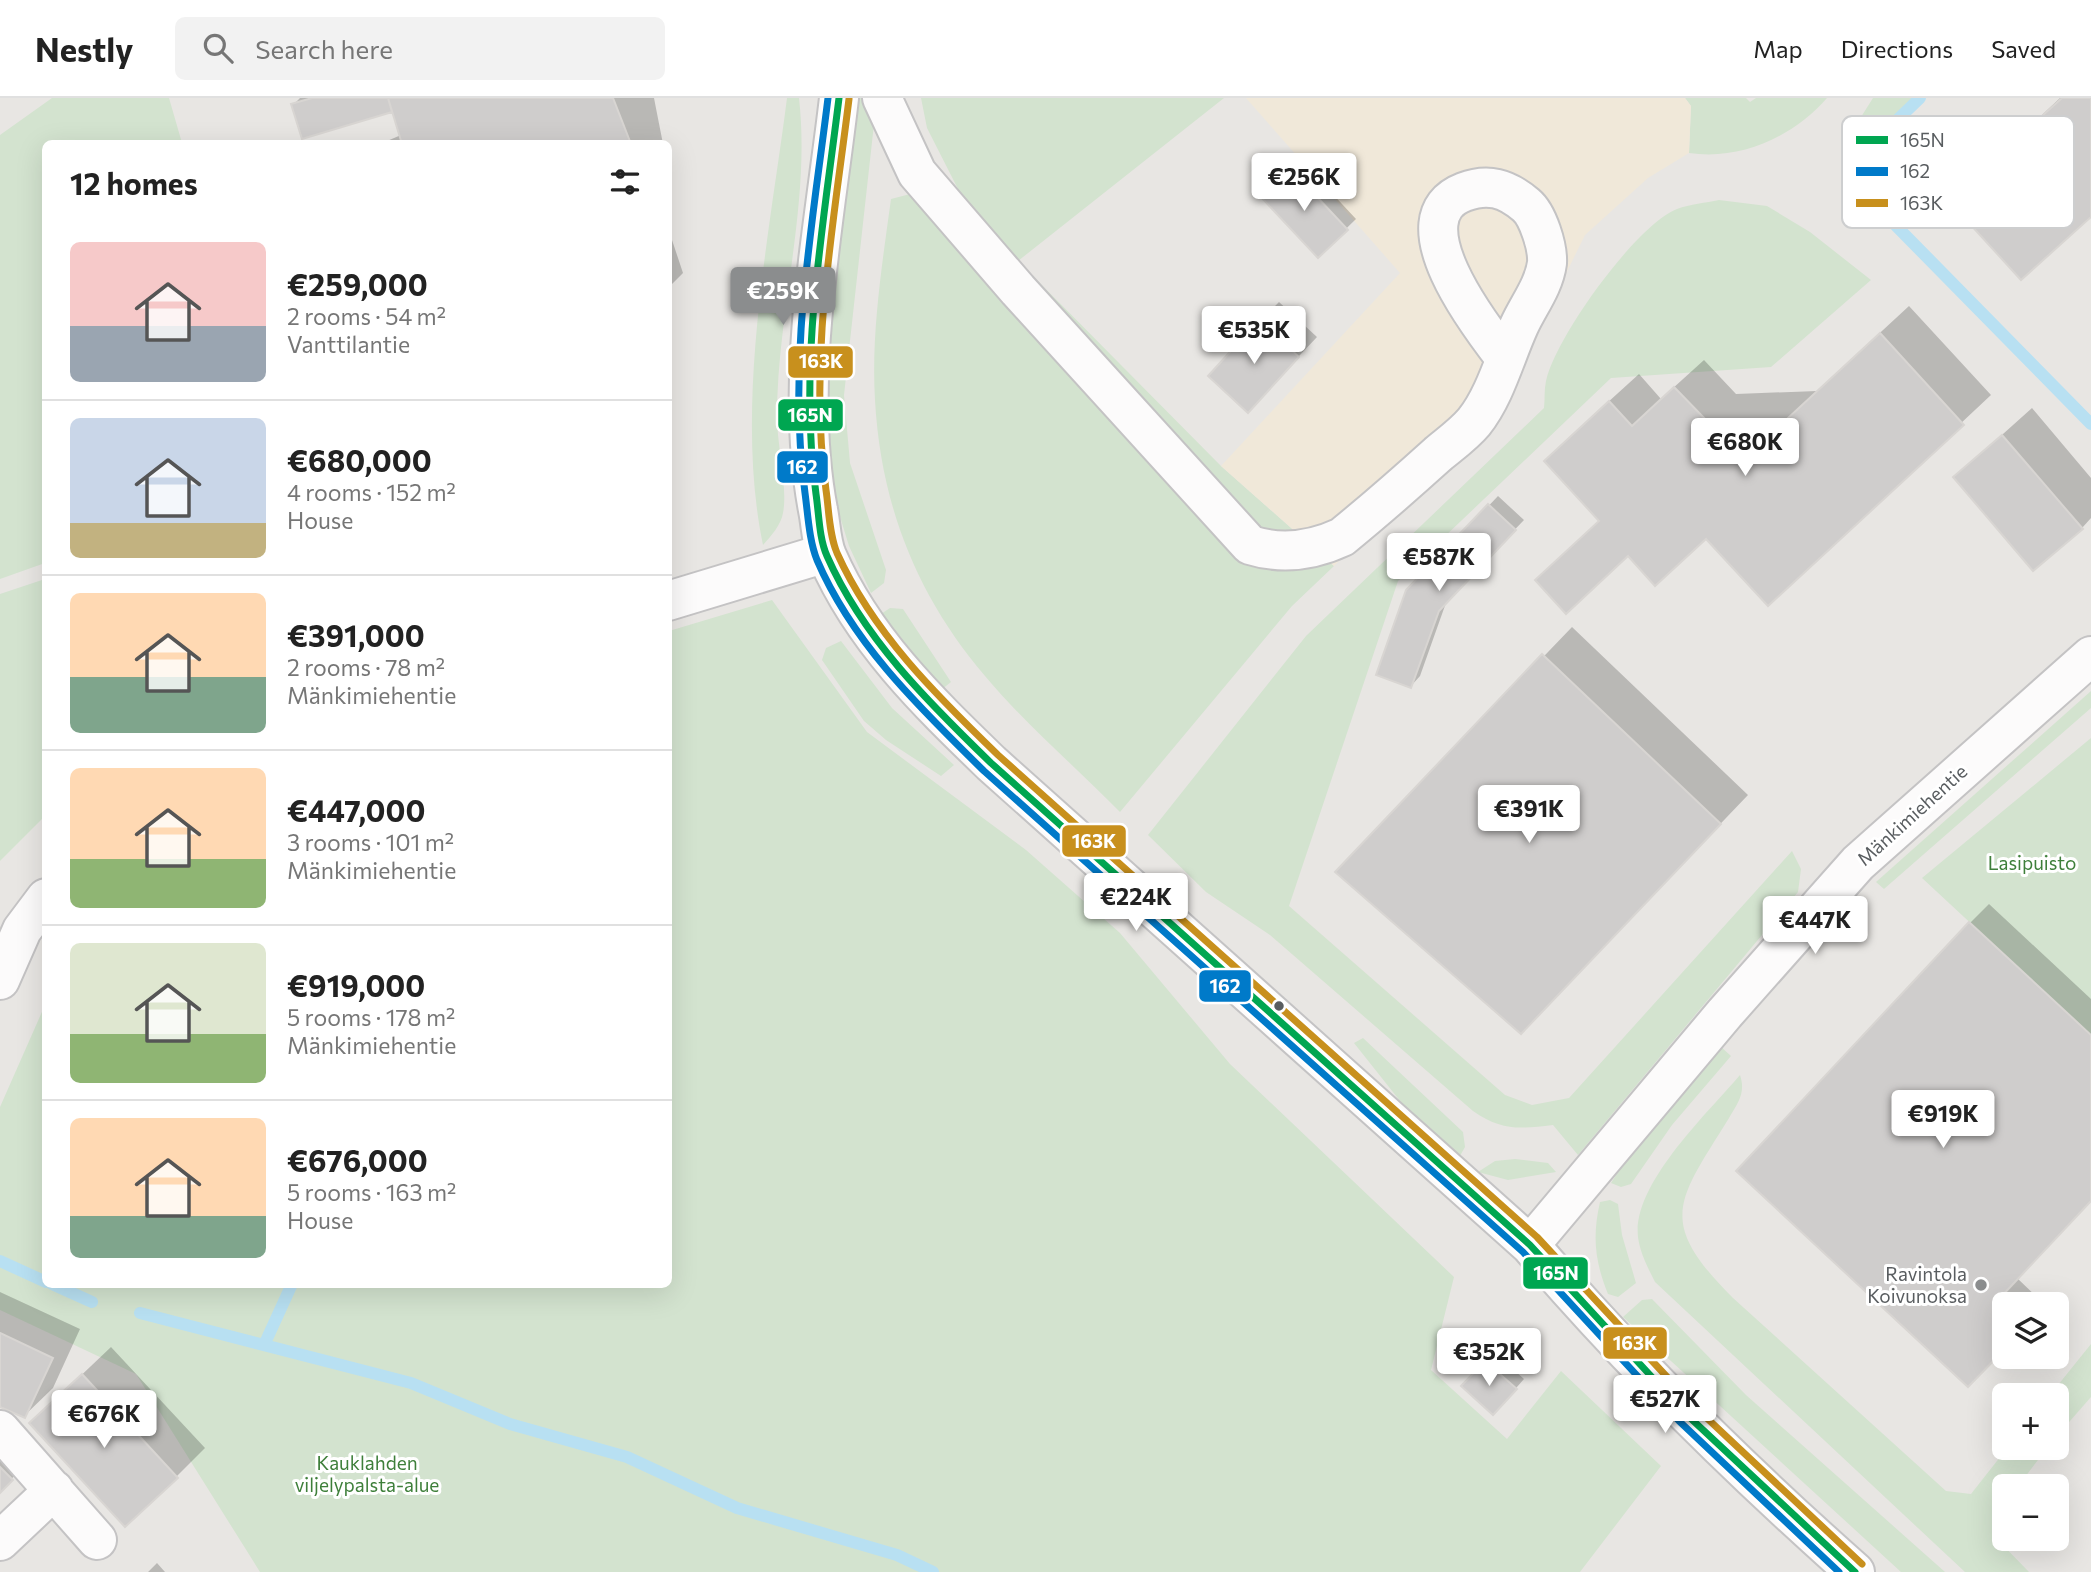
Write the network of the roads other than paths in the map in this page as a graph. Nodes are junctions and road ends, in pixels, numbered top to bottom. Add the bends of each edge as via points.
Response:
1 (839, 98) edge
2 (882, 98) edge
3 (1505, 358) dead end
4 (826, 553) junction
5 (672, 600) edge
6 (2091, 656) edge
7 (42, 903) edge
8 (0, 980) edge
9 (1530, 1245) junction
10 (0, 1430) edge
11 (54, 1490) junction
12 (97, 1540) dead end
13 (0, 1541) edge
14 (1855, 1572) edge

1 - 4 street via 810,357 810,466
2 - 3 street via 917,173 1250,545 1272,551 1297,550 1320,547 1342,537 1474,421
4 - 5 street
4 - 9 street via 855,611 917,692 990,763
6 - 9 street, Mänkimiehentie via 1858,863
7 - 8 street via 22,930
9 - 14 street via 1601,1327 1751,1479
10 - 11 street
11 - 12 street
11 - 13 street

